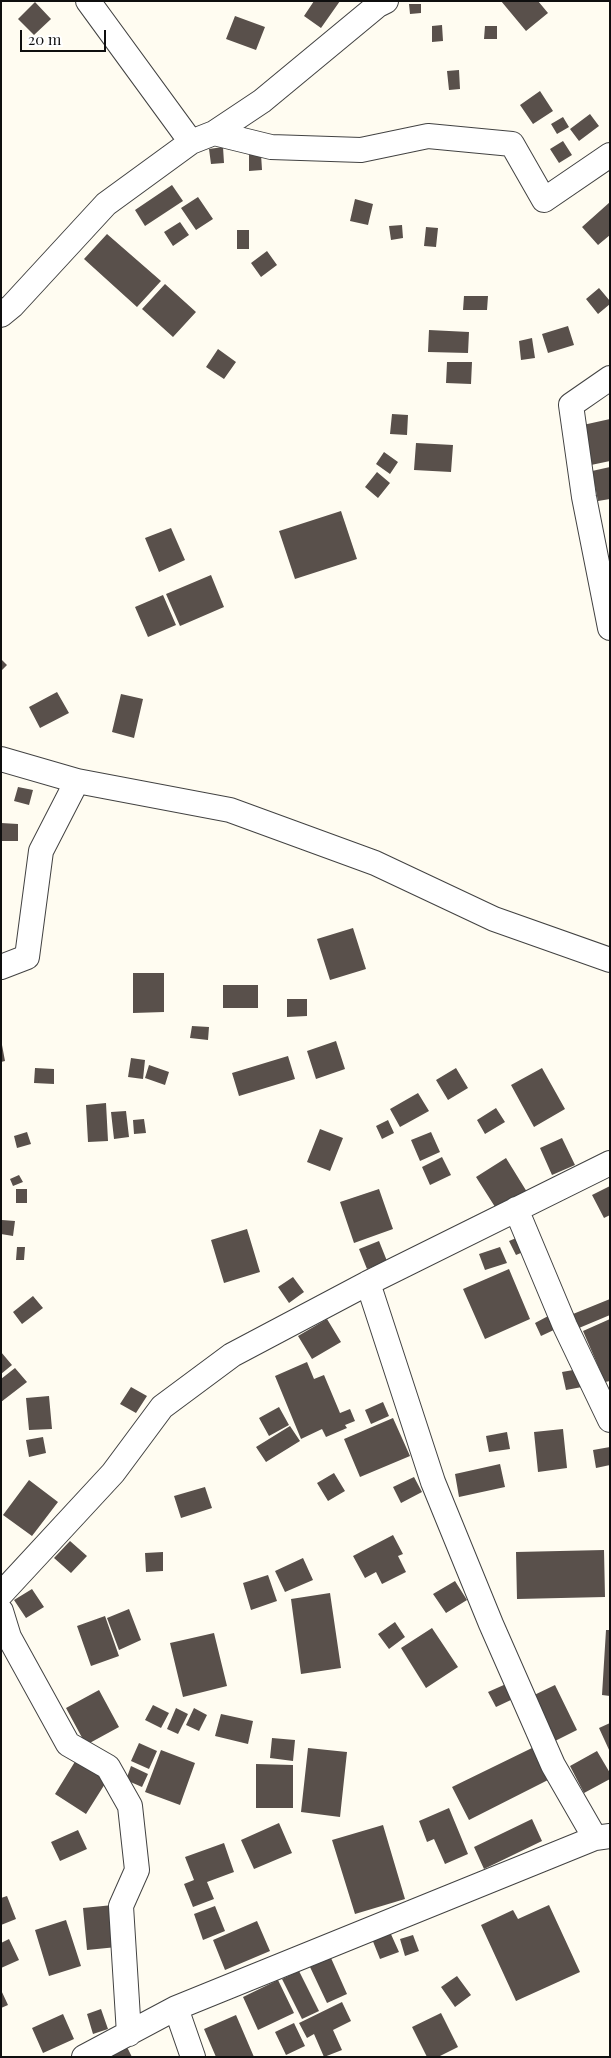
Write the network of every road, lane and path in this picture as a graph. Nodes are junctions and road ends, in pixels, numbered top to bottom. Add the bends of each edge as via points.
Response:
1 (88, 1) edge
2 (386, 1) edge
3 (214, 133) junction
4 (191, 142) junction
5 (610, 155) edge
6 (1, 314) edge
7 (610, 378) edge
8 (610, 628) edge
9 (1, 759) edge
10 (77, 781) junction
11 (610, 960) edge
12 (1, 967) edge
13 (610, 1163) edge
14 (516, 1209) junction
15 (368, 1283) junction
16 (610, 1420) edge
17 (1, 1594) edge
18 (1, 1611) edge
19 (603, 1837) edge
20 (176, 2008) junction
21 (130, 2034) junction
22 (84, 2057) edge
23 (193, 2057) edge

1 - 4 street
2 - 3 street via 262,101
3 - 4 street
3 - 5 street via 271,147 361,150 428,136 512,144 544,200
4 - 6 street via 106,204
7 - 8 street via 571,405 584,497
9 - 10 street
10 - 11 street via 230,810 375,862 494,919
10 - 12 street via 41,851 27,957
13 - 14 street
14 - 15 street
14 - 16 street via 565,1326
15 - 17 street via 232,1355 162,1407 113,1473
15 - 19 street via 440,1500 553,1766
18 - 21 street via 9,1637 68,1744 108,1767 130,1806 137,1870 121,1906
19 - 20 street
20 - 21 street
20 - 23 street
21 - 22 street

